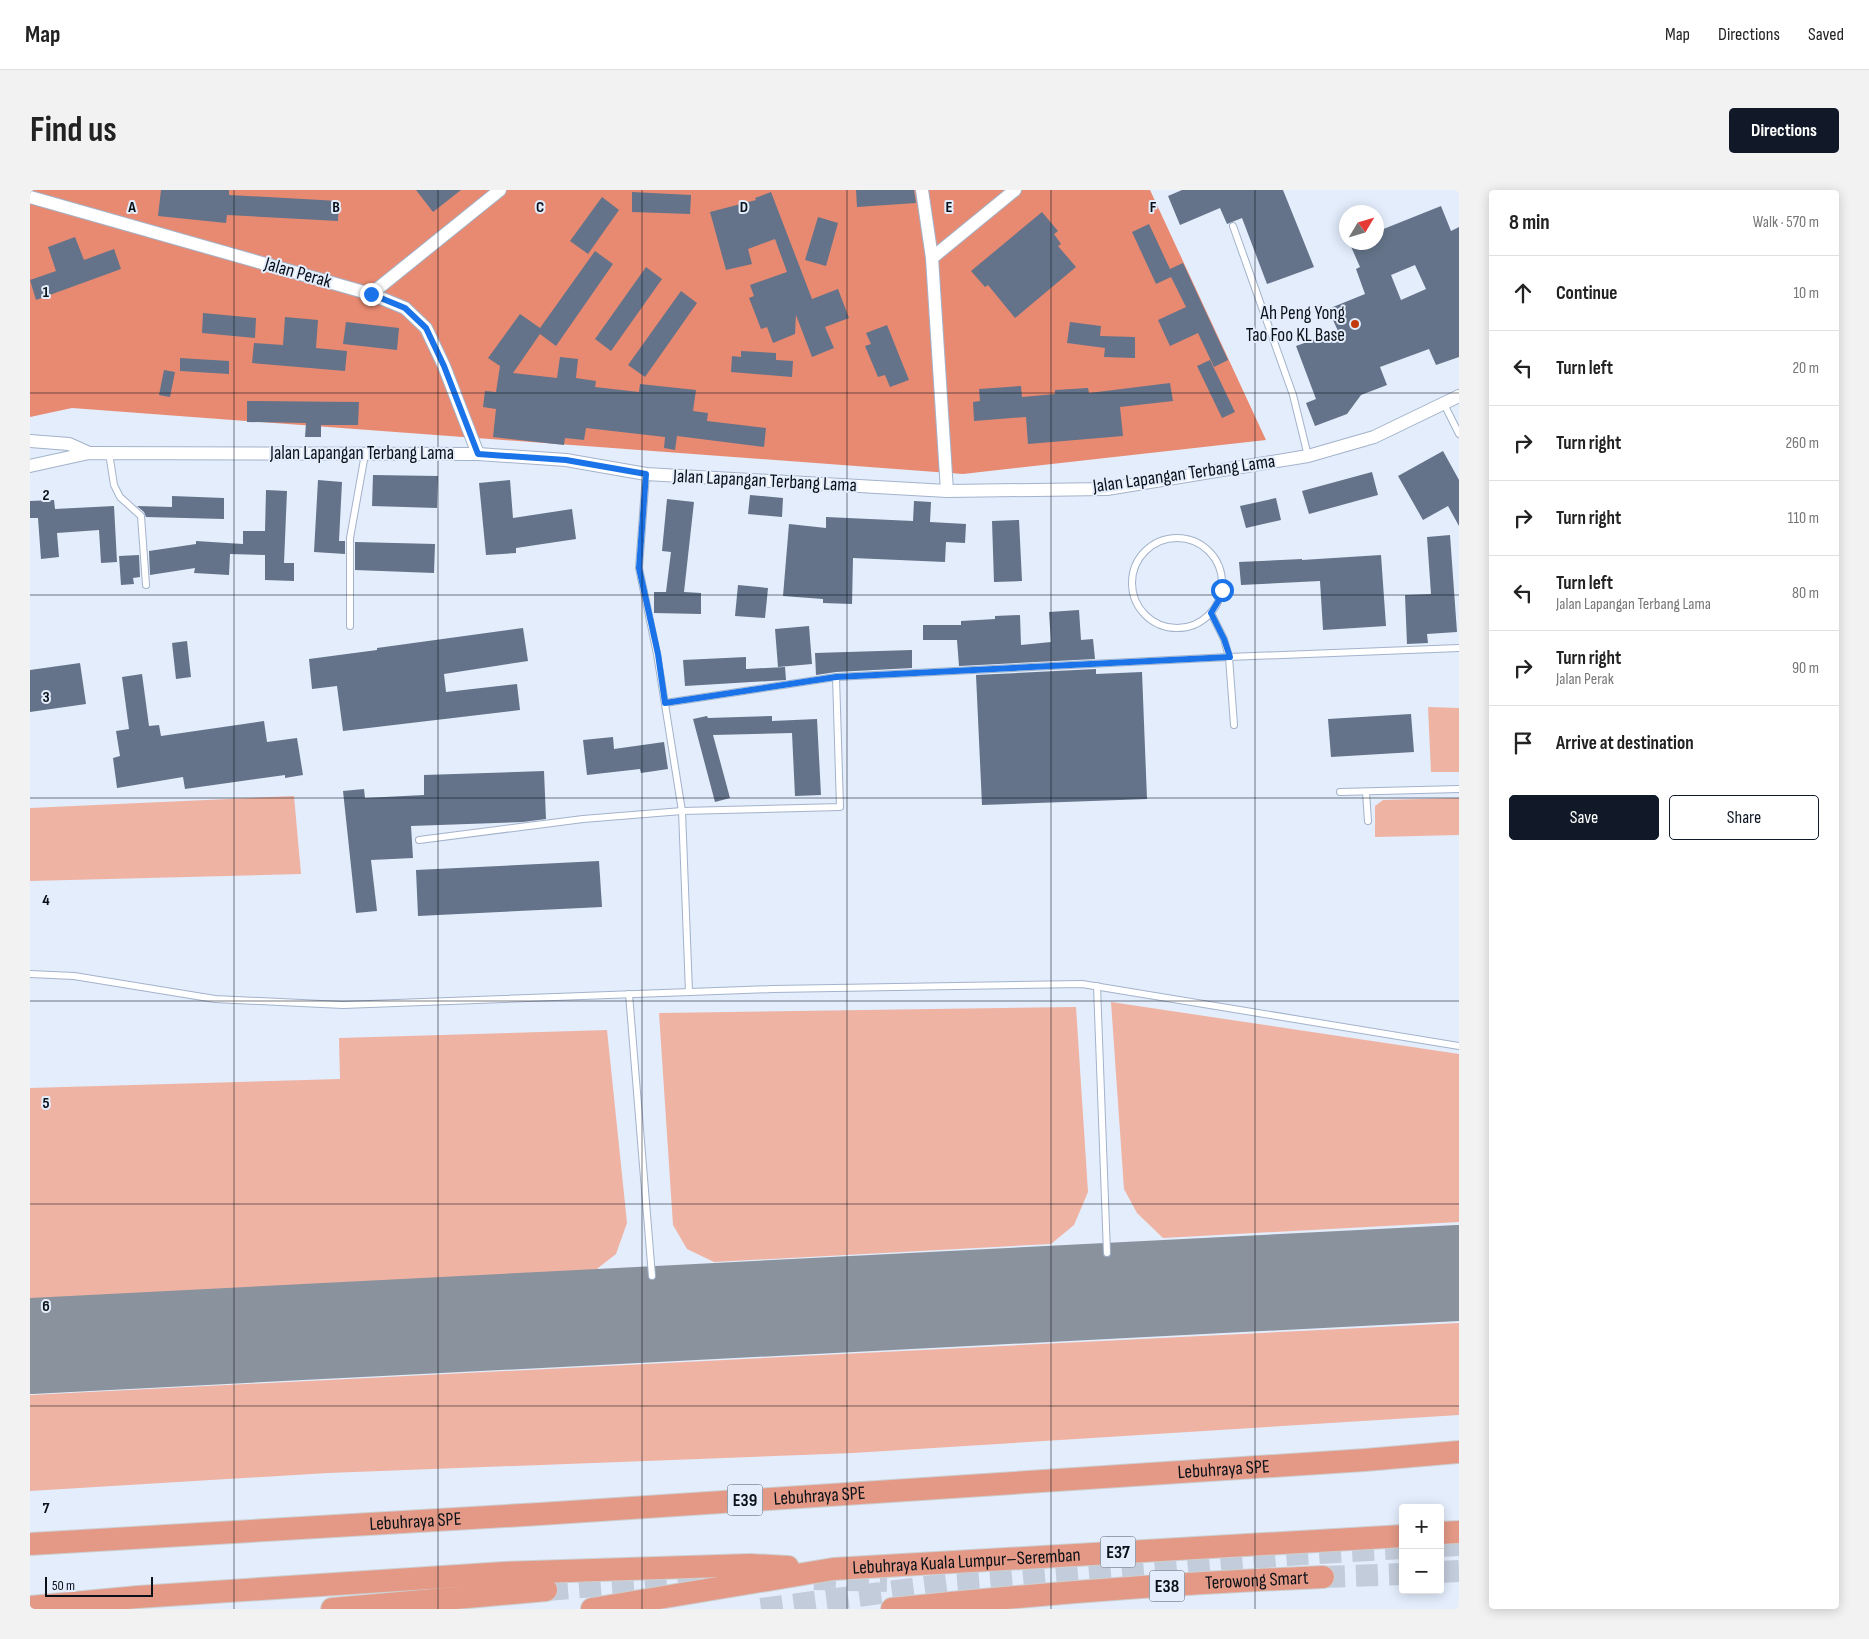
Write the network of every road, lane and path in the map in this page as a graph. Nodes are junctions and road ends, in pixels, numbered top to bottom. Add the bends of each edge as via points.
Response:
1 (500, 190) edge
2 (922, 190) edge
3 (1015, 190) edge
4 (30, 197) edge
5 (1233, 226) dead end
6 (932, 258) junction
7 (371, 294) junction
8 (1459, 396) edge
9 (1444, 404) junction
10 (1459, 434) edge
11 (30, 441) edge
12 (89, 453) junction
13 (109, 453) junction
14 (365, 454) junction
15 (478, 454) junction
16 (1308, 456) junction
17 (30, 466) edge
18 (646, 474) junction
19 (947, 491) junction
20 (146, 585) dead end
21 (1211, 613) junction
22 (350, 626) dead end
23 (1459, 648) edge
24 (1230, 657) junction
25 (836, 677) junction
26 (665, 703) junction
27 (1234, 724) dead end
28 (1459, 789) edge
29 (1340, 792) dead end
30 (1366, 792) junction
31 (682, 811) junction
32 (1368, 821) dead end
33 (419, 840) dead end
34 (30, 974) edge
35 (1097, 986) junction
36 (689, 992) junction
37 (628, 994) junction
38 (1459, 1046) edge
39 (1107, 1253) dead end
40 (652, 1276) dead end
41 (1459, 1452) edge
42 (1459, 1462) edge
43 (1459, 1532) edge
44 (1444, 1534) edge
45 (1399, 1536) edge
46 (30, 1544) edge
47 (30, 1554) edge
48 (833, 1569) junction
49 (1323, 1577) tunnel mouth
50 (546, 1590) tunnel mouth
51 (1011, 1597) junction
52 (30, 1607) edge
53 (332, 1609) edge
54 (592, 1609) edge
55 (892, 1609) edge
56 (968, 1609) edge

1 - 7 street
2 - 6 street
3 - 6 street
4 - 7 street, Jalan Perak
5 - 16 lane via 1292,395
6 - 19 street
7 - 15 street, Jalan Perak via 405,308 426,328
8 - 9 street, Jalan Lapangan Terbang Lama
9 - 10 lane
9 - 16 street, Jalan Lapangan Terbang Lama via 1374,437
11 - 12 street via 69,444
12 - 13 street, Jalan Lapangan Terbang Lama
12 - 17 street, Jalan Lapangan Terbang Lama
13 - 14 street, Jalan Lapangan Terbang Lama
13 - 20 lane via 114,485 120,497 141,516
14 - 15 street, Jalan Lapangan Terbang Lama
14 - 22 lane via 350,538
15 - 18 street, Jalan Lapangan Terbang Lama via 566,460
16 - 19 street, Jalan Lapangan Terbang Lama via 1107,488
18 - 19 street, Jalan Lapangan Terbang Lama
18 - 26 lane via 639,568
21 - 21 lane via 1222,590 1222,575 1206,548 1193,540 1168,538 1156,543 1140,557 1132,582 1135,597 1141,609 1153,620 1181,628
21 - 24 lane
23 - 24 lane
24 - 25 lane
24 - 27 lane
25 - 26 lane
25 - 31 lane via 840,807
26 - 31 lane
28 - 30 lane
29 - 30 lane
30 - 32 lane
31 - 33 lane via 583,819
31 - 36 lane
34 - 37 lane via 74,976 215,998 343,1005
35 - 36 lane via 1056,983
35 - 38 lane
35 - 39 lane
36 - 37 lane
37 - 40 lane
41 - 46 highway, Lebuhraya SPE / E39
42 - 47 highway, Lebuhraya SPE / E39 via 1267,1477
43 - 44 highway
45 - 48 highway, Lebuhraya Kuala Lumpur–Seremban / E37
48 - 52 highway via 750,1565 504,1573 148,1596
48 - 54 highway, Lebuhraya Kuala Lumpur–Seremban / E37
49 - 51 highway, Terowong Smart / E38
50 - 53 highway
51 - 55 highway, Terowong Smart / E38
51 - 56 highway

